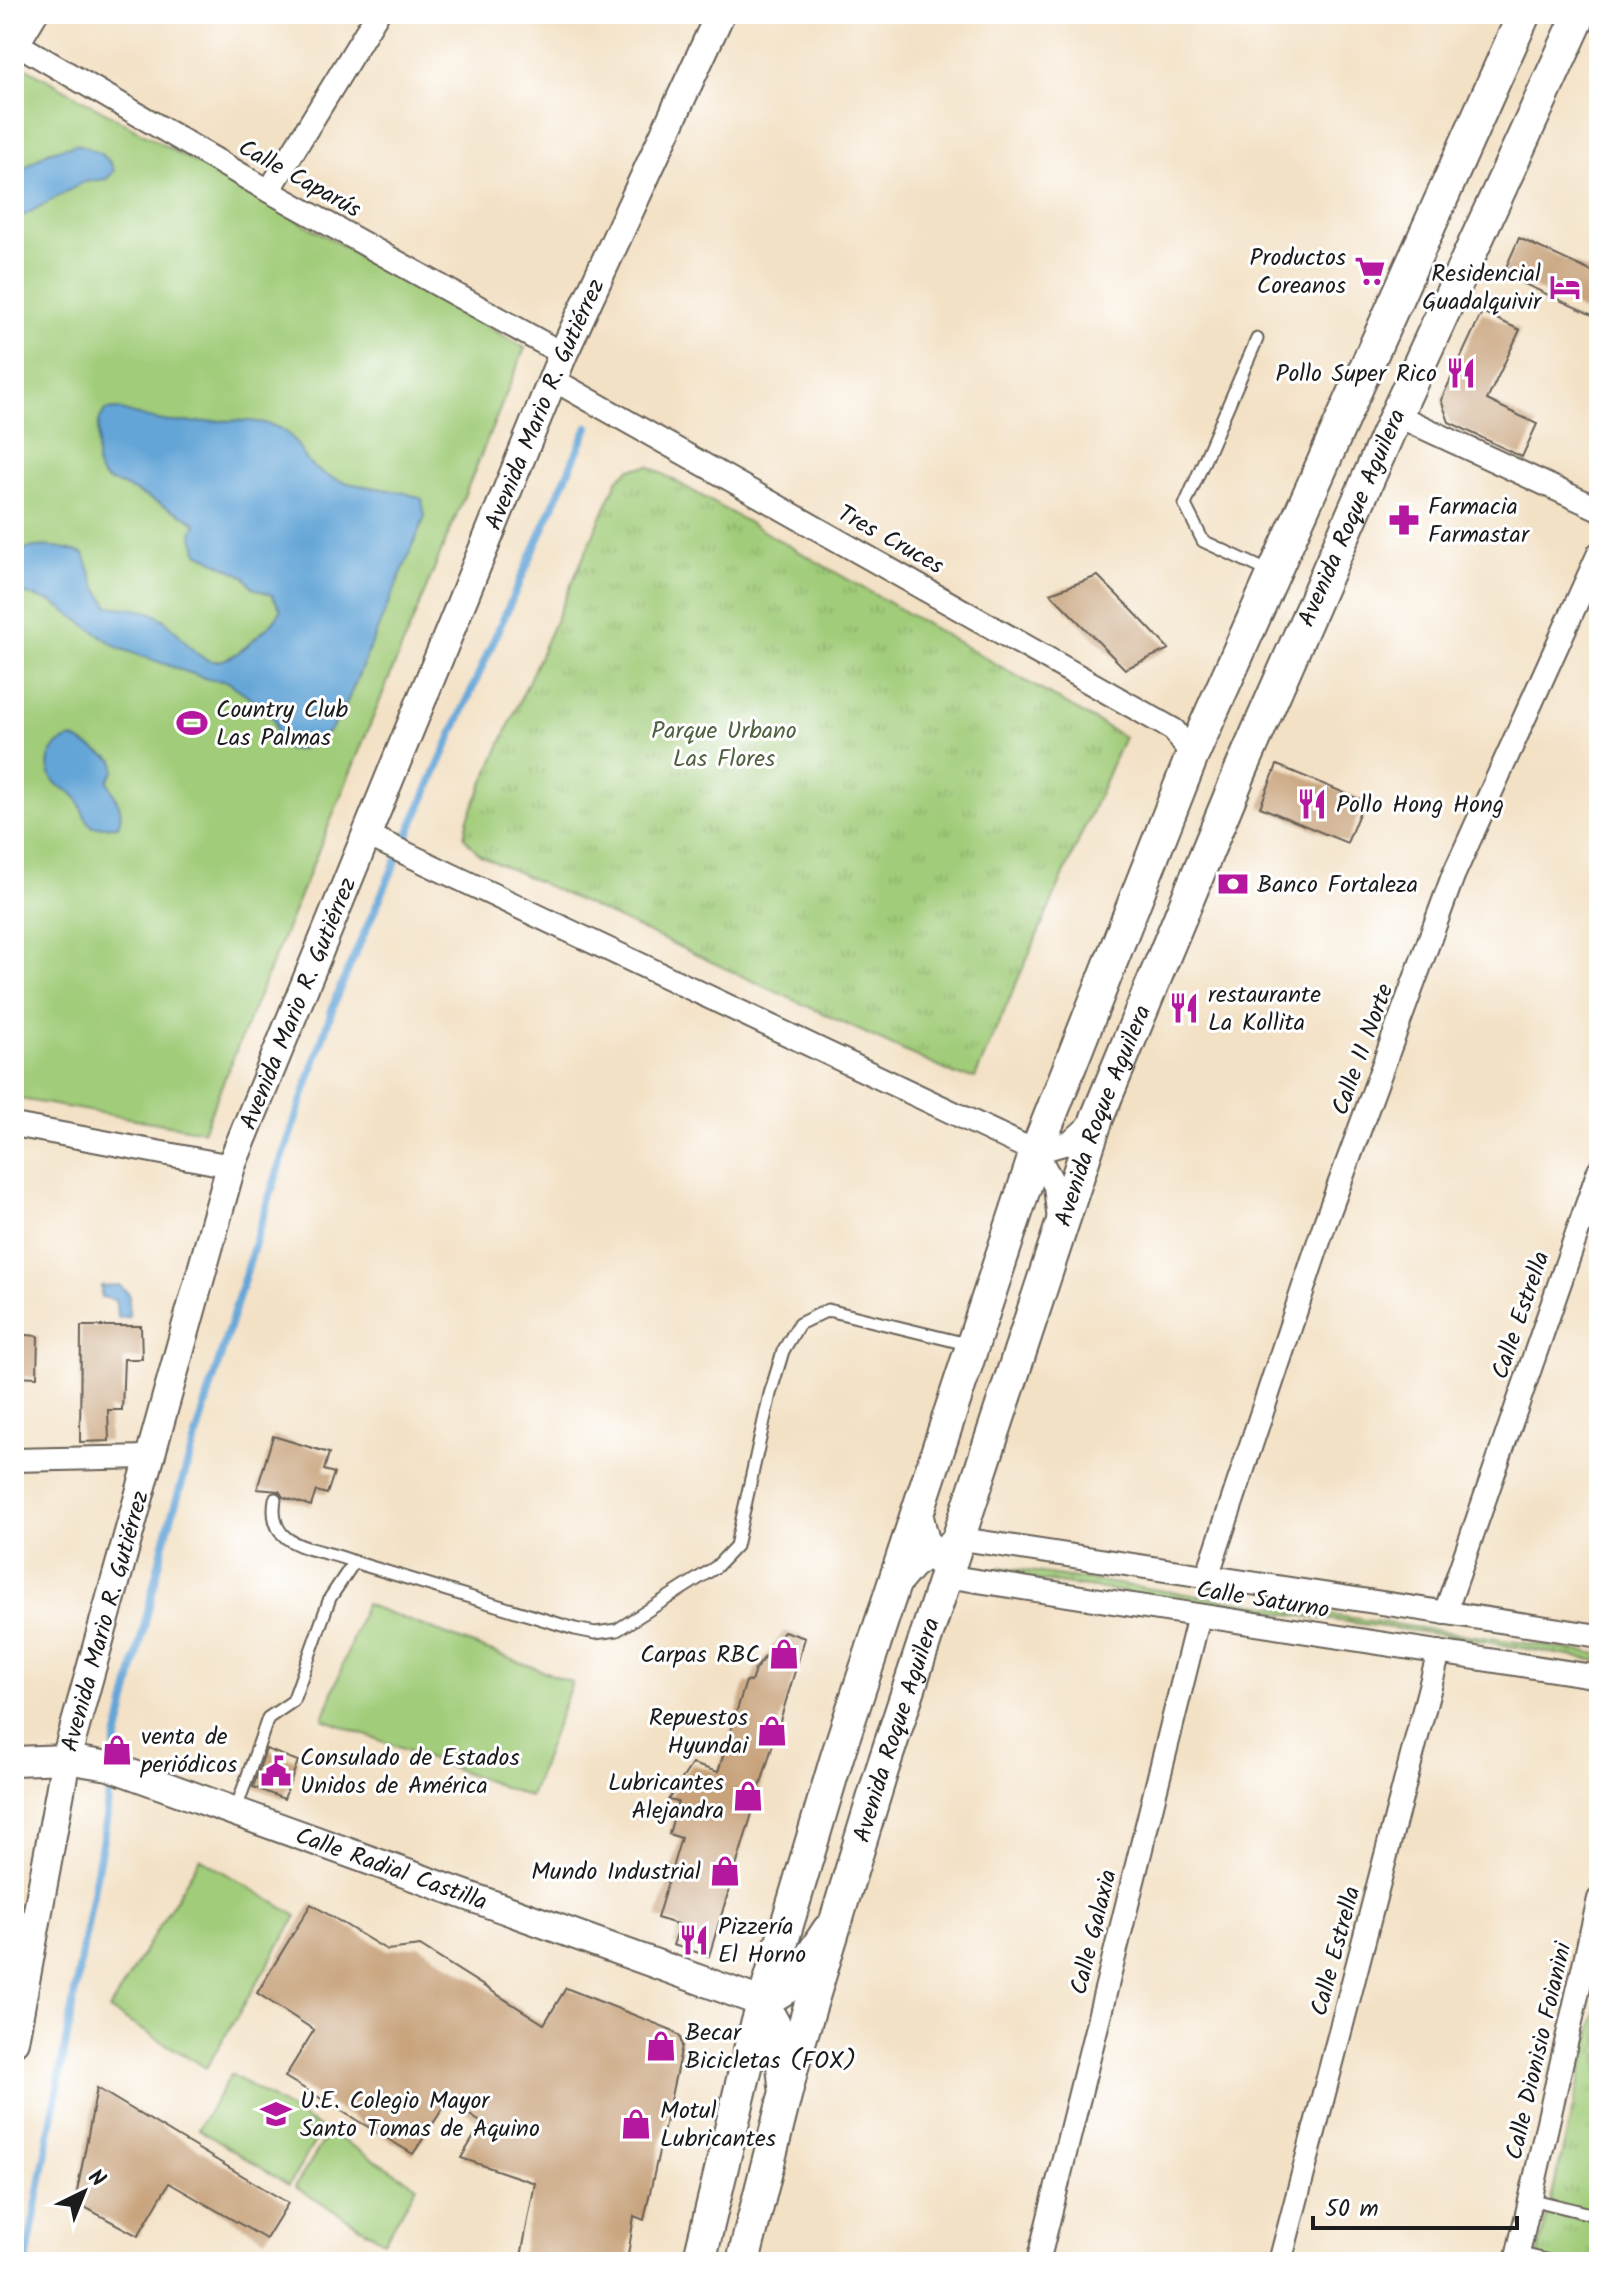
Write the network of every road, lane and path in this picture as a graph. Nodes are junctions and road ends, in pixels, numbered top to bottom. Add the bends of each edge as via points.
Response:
1 (36, 14) edge
2 (377, 14) edge
3 (720, 14) edge
4 (1524, 14) edge
5 (1580, 14) edge
6 (16, 43) edge
7 (269, 191) junction
8 (1257, 339) dead end
9 (559, 367) junction
10 (1396, 415) junction
11 (1599, 509) edge
12 (1599, 553) edge
13 (1273, 573) junction
14 (1192, 756) junction
15 (376, 839) junction
16 (1097, 1118) junction
17 (14, 1125) edge
18 (1036, 1152) junction
19 (231, 1166) junction
20 (1599, 1170) edge
21 (1059, 1223) junction
22 (971, 1345) junction
23 (148, 1457) junction
24 (14, 1460) edge
25 (923, 1494) junction
26 (275, 1499) dead end
27 (944, 1556) junction
28 (354, 1562) junction
29 (1207, 1577) junction
30 (889, 1599) junction
31 (1445, 1613) junction
32 (1199, 1616) junction
33 (1599, 1636) edge
34 (1439, 1652) junction
35 (1599, 1677) edge
36 (79, 1760) junction
37 (14, 1761) edge
38 (235, 1811) junction
39 (1599, 1899) edge
40 (840, 1909) junction
41 (764, 2003) junction
42 (14, 2041) edge
43 (783, 2103) junction
44 (1530, 2199) junction
45 (1599, 2216) edge
46 (1517, 2258) edge
47 (699, 2262) edge
48 (743, 2262) edge
49 (1038, 2262) edge
50 (1280, 2262) edge
51 (1554, 2262) edge

1 - 6 street
2 - 7 street
3 - 9 street, Avenida Mario R. Gutiérrez
4 - 13 main road, Avenida Roque Aguilera
5 - 10 main road, Avenida Roque Aguilera
6 - 7 street, Calle Caparús
7 - 9 street, Calle Caparús
8 - 13 lane via 1185,505 1203,541
9 - 14 street, Tres Cruces via 1174,730
9 - 15 street, Avenida Mario R. Gutiérrez
10 - 11 street
10 - 16 main road, Avenida Roque Aguilera
12 - 29 street, Calle 11 Norte via 1453,876 1325,1223
13 - 14 main road, Avenida Roque Aguilera
14 - 18 main road, Avenida Roque Aguilera
15 - 18 street
15 - 19 street, Avenida Mario R. Gutiérrez
16 - 18 street via 1071,1142
16 - 21 main road, Avenida Roque Aguilera
17 - 19 street
18 - 21 street via 1055,1186
18 - 22 main road, Avenida Roque Aguilera
19 - 23 street, Avenida Mario R. Gutiérrez
20 - 31 street, Calle Estrella
21 - 27 main road, Avenida Roque Aguilera
22 - 25 main road, Avenida Roque Aguilera
22 - 28 lane via 828,1310 799,1324 783,1351 770,1394 736,1546 716,1567 617,1630 575,1629
23 - 24 street
23 - 36 street, Avenida Mario R. Gutiérrez
25 - 27 street via 921,1516
25 - 30 main road, Avenida Roque Aguilera
26 - 28 lane via 272,1517 283,1538
27 - 29 street, Calle Saturno
27 - 30 street via 914,1567
27 - 32 street, Calle Saturno
27 - 40 main road, Avenida Roque Aguilera
28 - 38 lane via 330,1598 293,1701 268,1718
29 - 31 street, Calle Saturno
30 - 41 main road, Avenida Roque Aguilera
31 - 33 street, Calle Saturno
32 - 34 street, Calle Saturno
32 - 49 street, Calle Galaxia
34 - 35 street, Calle Saturno
34 - 50 street, Calle Estrella
36 - 37 street, Calle Radial Castilla
36 - 38 street, Calle Radial Castilla
36 - 42 street, Avenida Mario R. Gutiérrez
38 - 41 street, Calle Radial Castilla
39 - 44 street, Calle Dionisio Foianini
40 - 41 street via 787,1989
40 - 43 main road, Avenida Roque Aguilera
41 - 43 street via 778,2028
41 - 47 main road, Avenida Roque Aguilera
43 - 48 main road, Avenida Roque Aguilera
44 - 45 lane
44 - 46 street, Calle Dionisio Foianini
46 - 51 lane

